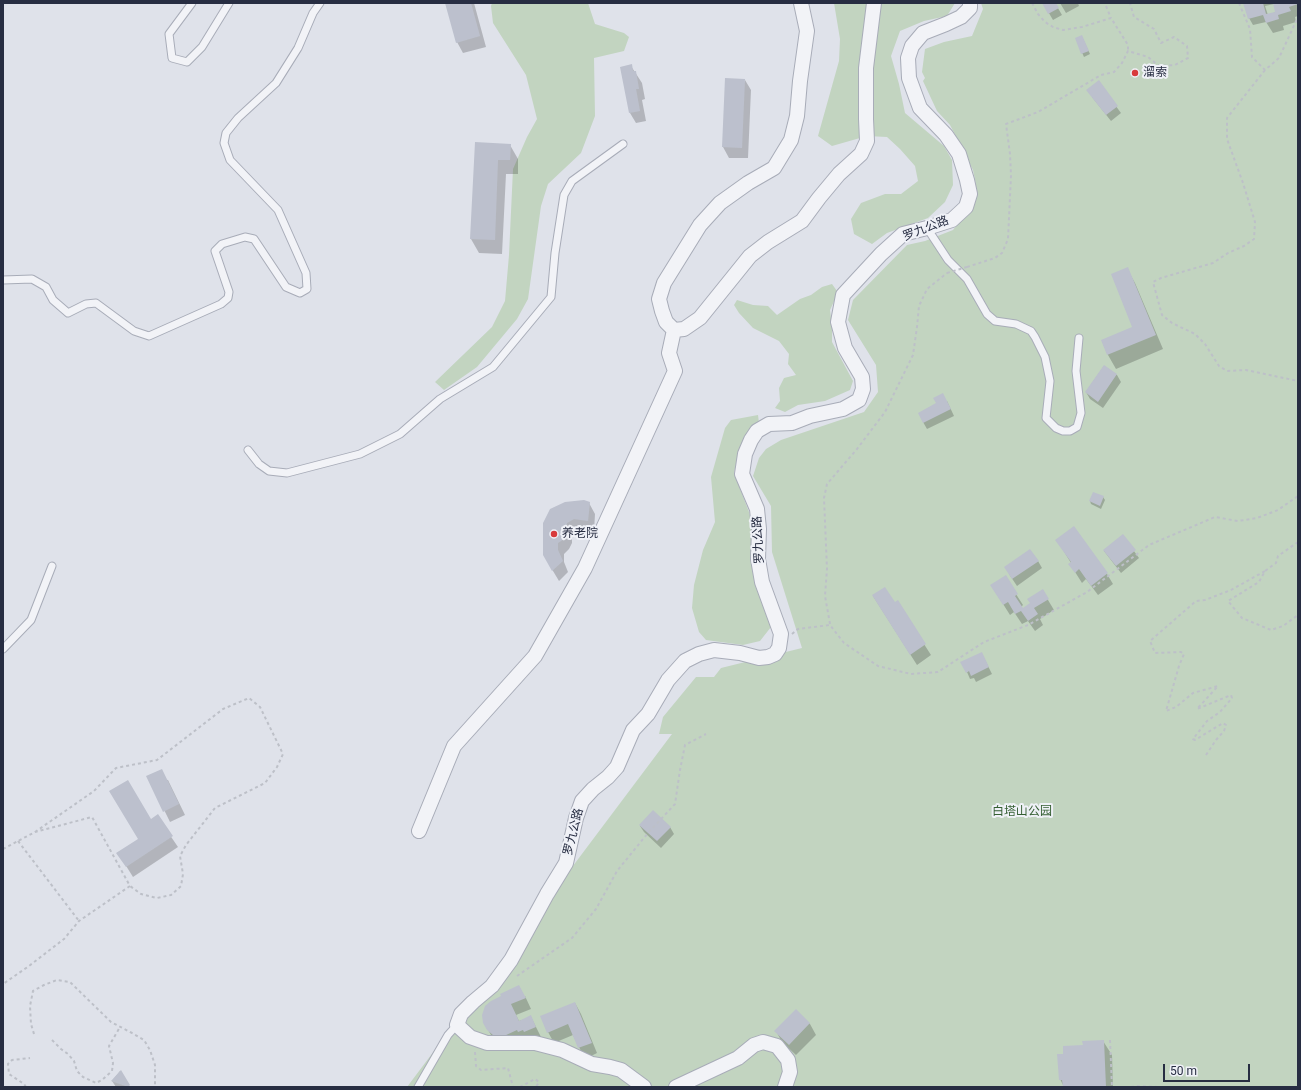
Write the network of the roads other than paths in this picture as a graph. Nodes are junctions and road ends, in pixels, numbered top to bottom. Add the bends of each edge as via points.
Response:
1 (192, 3) edge
2 (229, 3) edge
3 (320, 3) edge
4 (800, 3) edge
5 (874, 3) edge
6 (970, 3) edge
7 (623, 144) dead end
8 (927, 228) junction
9 (3, 280) edge
10 (674, 330) junction
11 (1079, 338) dead end
12 (248, 450) dead end
13 (52, 566) dead end
14 (3, 649) edge
15 (419, 831) dead end
16 (457, 1024) junction
17 (418, 1087) edge
18 (644, 1087) edge
19 (676, 1087) edge
20 (785, 1087) edge

1 - 2 lane via 169,34 172,58 187,62 202,47
3 - 9 lane via 298,48 276,83 238,118 226,133 224,143 230,160 278,210 306,273 307,289 300,293 286,287 254,239 245,237 222,244 215,251 229,292 228,298 221,304 150,336 134,331 96,303 86,304 68,313 53,300 46,287 32,279
4 - 10 street via 807,32 797,116 791,140 774,168 720,203 700,225 664,283 659,299 666,322
5 - 10 street via 866,68 867,141 861,154 839,174 802,221 750,256 700,318 684,329
6 - 8 street, 罗九公路 via 970,8 961,17 923,33 912,46 908,58 909,78 920,108 946,135 959,154 970,194 966,207 952,220
7 - 12 lane via 572,181 564,195 551,297 493,367 440,399 400,434 360,454 287,473 269,472
8 - 11 lane via 948,260 967,279 987,314 994,321 1016,324 1035,337 1045,357 1050,380 1046,418 1063,431 1077,427 1081,413 1076,371
8 - 16 street, 罗九公路 via 903,234 843,295 838,322 845,348 862,377 863,389 859,400 843,409 792,422 769,424 757,431 745,454 742,474 757,509 758,559 762,582 781,634 779,648 775,654 759,658 714,650 699,654 685,662 668,680 648,714 633,730 617,766 582,801 566,863 511,960 492,986 461,1014
10 - 15 street via 669,352 675,371 585,568 535,656 454,746
13 - 14 lane via 31,620
16 - 17 lane, 罗九公路
16 - 18 street via 470,1037 487,1043 535,1044 562,1050 592,1064 621,1070
19 - 20 street via 738,1058 754,1045 763,1042 777,1046 788,1060 790,1072

